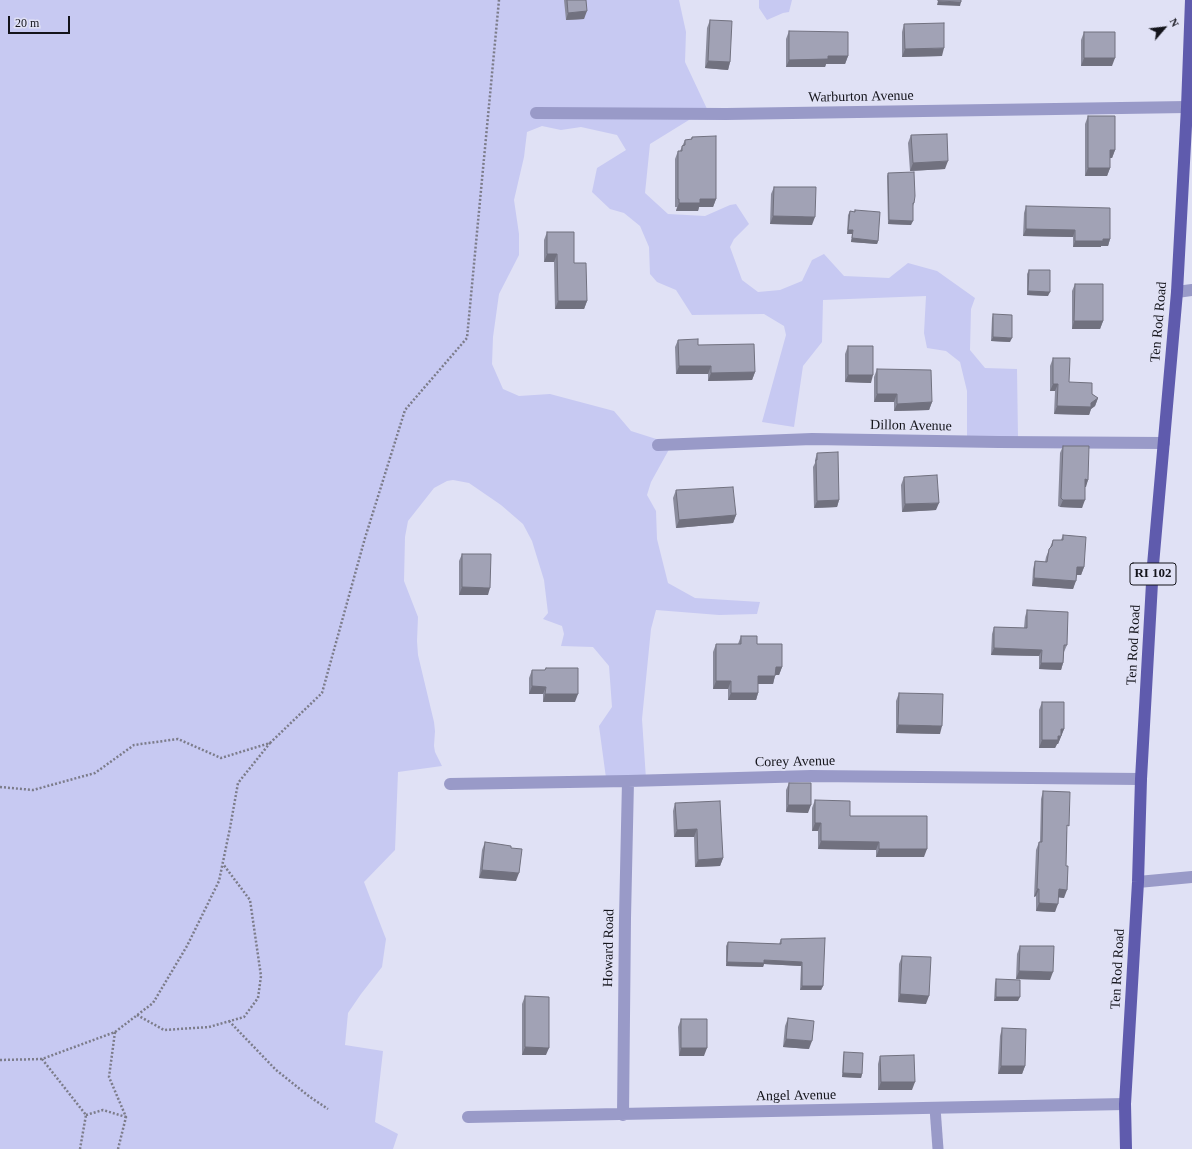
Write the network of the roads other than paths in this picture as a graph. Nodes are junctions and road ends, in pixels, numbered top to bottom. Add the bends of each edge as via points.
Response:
1 (1191, 0) edge
2 (1190, 48) edge
3 (1187, 107) junction
4 (536, 113) dead end
5 (1192, 290) edge
6 (1177, 292) junction
7 (1164, 443) junction
8 (658, 445) dead end
9 (1141, 779) junction
10 (628, 781) junction
11 (450, 784) dead end
12 (1192, 877) edge
13 (1138, 882) junction
14 (1125, 1104) junction
15 (935, 1108) junction
16 (623, 1114) junction
17 (468, 1117) dead end
18 (938, 1149) edge
19 (1126, 1149) edge

1 - 2 main road, Ten Rod Road / RI 102
2 - 3 main road, Ten Rod Road / RI 102
3 - 4 street, Warburton Avenue via 726,114
3 - 6 main road, Ten Rod Road / RI 102
5 - 6 street
6 - 7 main road, Ten Rod Road / RI 102
7 - 8 street, Dillon Avenue via 812,439
7 - 9 main road, Ten Rod Road / RI 102 via 1153,565
9 - 10 street, Corey Avenue via 811,776
9 - 13 main road, Ten Rod Road / RI 102
10 - 11 street, Corey Avenue
10 - 16 street, Howard Road
12 - 13 street
13 - 14 main road, Ten Rod Road / RI 102
14 - 15 street, Angel Avenue
14 - 19 main road, Ten Rod Road / RI 102
15 - 16 street, Angel Avenue
15 - 18 lane
16 - 17 street, Angel Avenue

